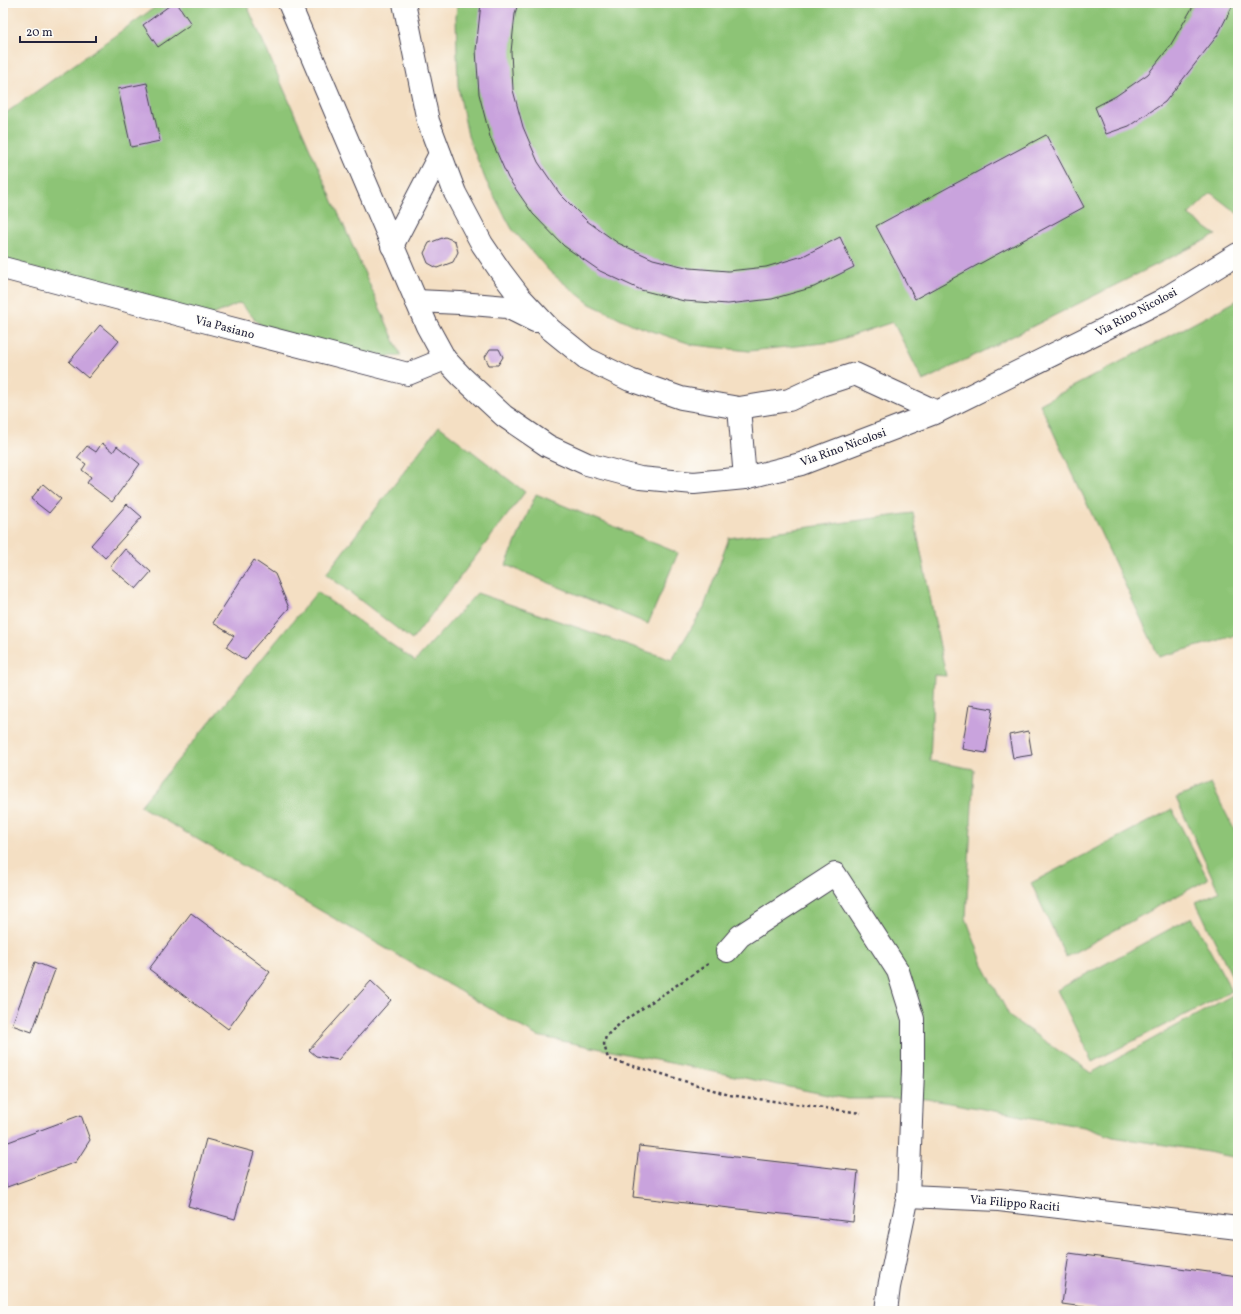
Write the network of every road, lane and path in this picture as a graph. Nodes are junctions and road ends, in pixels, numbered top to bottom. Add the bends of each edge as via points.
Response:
1 (289, 3) edge
2 (404, 3) edge
3 (440, 154) junction
4 (392, 246) junction
5 (1238, 254) edge
6 (3, 268) edge
7 (416, 301) junction
8 (550, 329) junction
9 (445, 359) junction
10 (739, 408) junction
11 (937, 412) junction
12 (745, 478) junction
13 (727, 951) joint
14 (861, 1113) dead end
15 (908, 1196) junction
16 (1238, 1228) edge
17 (886, 1311) edge

1 - 4 street, Via Rino Nicolosi
2 - 3 street via 428,121
3 - 4 street
3 - 8 street via 455,193 482,244 520,297
4 - 7 street, Via Rino Nicolosi
5 - 11 street, Via Rino Nicolosi via 1161,301
6 - 9 street, Via Pasiano via 408,374
7 - 8 street via 507,307
7 - 9 street, Via Rino Nicolosi
8 - 10 street via 587,359 630,380 681,398
9 - 12 street, Via Rino Nicolosi via 504,416 548,446 587,464 640,478 694,483
10 - 11 street via 789,400 855,374
10 - 12 street
11 - 12 street, Via Rino Nicolosi via 801,464
13 - 14 path via 622,1022 606,1036 604,1044 608,1059 729,1094
13 - 15 street via 740,936 835,874 898,971 913,1019
15 - 16 street, Via Filippo Raciti via 999,1200
15 - 17 street via 888,1287

